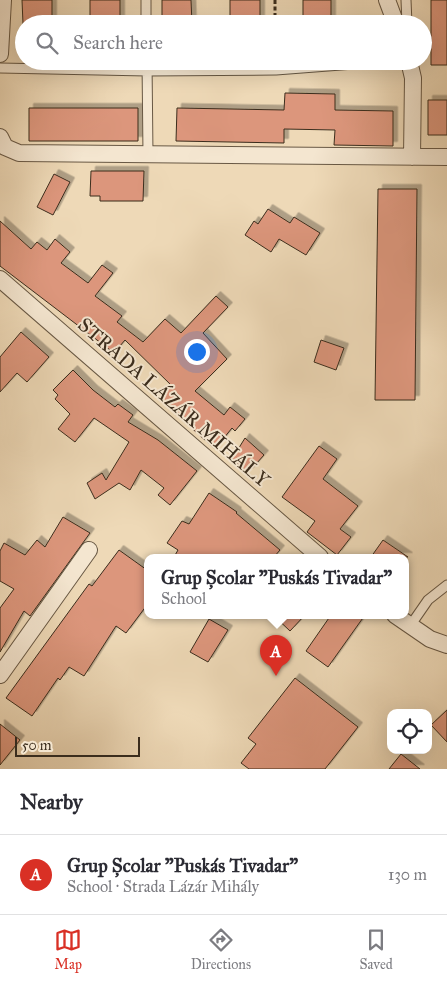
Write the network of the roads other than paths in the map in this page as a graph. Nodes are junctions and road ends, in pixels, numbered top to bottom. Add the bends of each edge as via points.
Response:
1 (3, 0) edge
2 (146, 0) edge
3 (388, 0) edge
4 (406, 0) edge
5 (146, 15) edge
6 (393, 15) edge
7 (407, 15) edge
8 (0, 54) edge
9 (0, 68) edge
10 (15, 68) edge
11 (98, 70) edge
12 (276, 70) edge
13 (411, 70) edge
14 (147, 71) junction
15 (0, 137) edge
16 (148, 155) junction
17 (412, 157) junction
18 (447, 157) edge
19 (0, 279) edge
20 (89, 550) dead end
21 (317, 554) edge
22 (447, 585) edge
23 (400, 619) edge
24 (410, 626) junction
25 (447, 645) edge
26 (0, 675) edge

1 - 8 street
2 - 5 lane
3 - 6 street
4 - 7 lane
9 - 10 lane
11 - 14 lane
12 - 14 lane
13 - 17 street
14 - 16 lane
15 - 16 street via 5,147 18,153
16 - 17 street
17 - 18 street
19 - 21 street, STRADA LÁZÁR MIHÁLY
20 - 26 street
22 - 24 lane via 428,600
23 - 24 street
24 - 25 street

